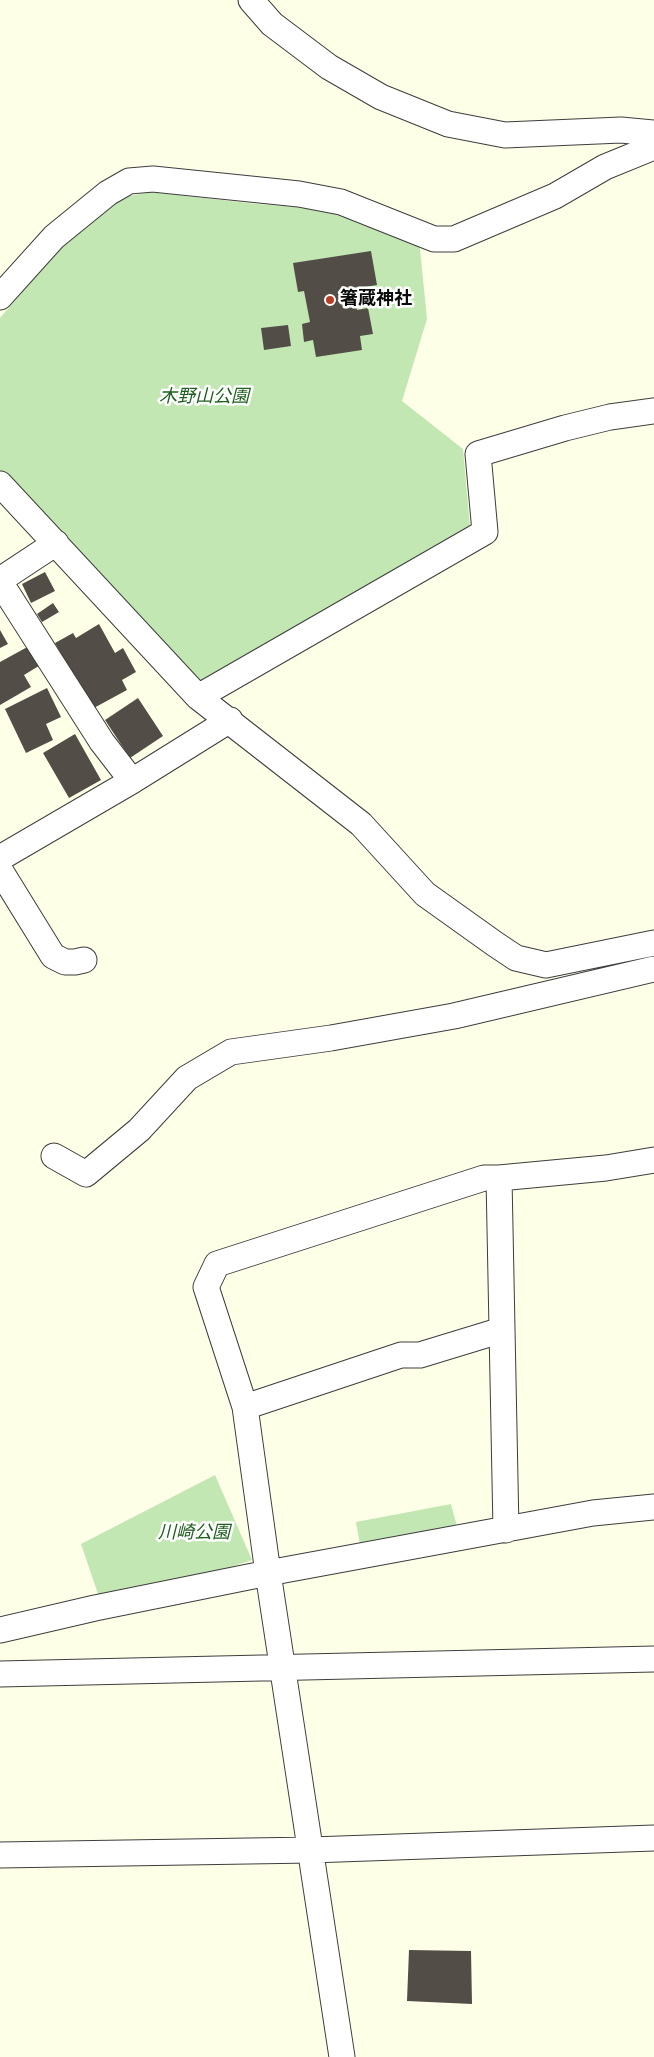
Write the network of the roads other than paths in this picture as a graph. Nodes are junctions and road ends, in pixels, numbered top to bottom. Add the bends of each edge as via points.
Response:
1 (251, 0) edge
2 (654, 133) edge
3 (654, 147) edge
4 (0, 297) edge
5 (654, 411) edge
6 (0, 484) edge
7 (56, 543) junction
8 (0, 581) edge
9 (198, 697) junction
10 (230, 720) junction
11 (132, 781) junction
12 (0, 858) edge
13 (0, 870) edge
14 (654, 944) edge
15 (84, 960) dead end
16 (654, 969) edge
17 (54, 1156) dead end
18 (654, 1160) edge
19 (499, 1178) junction
20 (502, 1330) junction
21 (245, 1407) junction
22 (654, 1507) edge
23 (506, 1530) junction
24 (268, 1573) junction
25 (0, 1630) edge
26 (654, 1659) edge
27 (284, 1667) junction
28 (0, 1674) edge
29 (654, 1838) edge
30 (311, 1850) junction
31 (0, 1856) edge
32 (342, 2057) edge

1 - 2 street via 272,24 329,67 381,97 448,124 506,135 621,130
3 - 4 street via 604,167 555,196 454,239 434,239 341,202 299,194 153,179 129,181 108,193 54,237
5 - 9 street via 610,417 478,454 485,532
6 - 7 street
7 - 8 street
7 - 9 street
8 - 11 street via 102,742
9 - 10 street
10 - 11 street
10 - 14 street via 361,824 425,894 516,958 546,965
11 - 12 street
13 - 15 street via 53,956 65,962
16 - 17 street via 454,1016 231,1052 187,1078 139,1130 86,1174
18 - 19 street
19 - 20 street
19 - 21 street via 484,1178 217,1264 206,1287
20 - 21 street via 420,1355 401,1355
20 - 23 street
21 - 24 street
22 - 23 street via 593,1513
23 - 24 street
24 - 25 street
24 - 27 street
26 - 27 street
27 - 28 street
27 - 30 street
29 - 30 street
30 - 31 street
30 - 32 street

